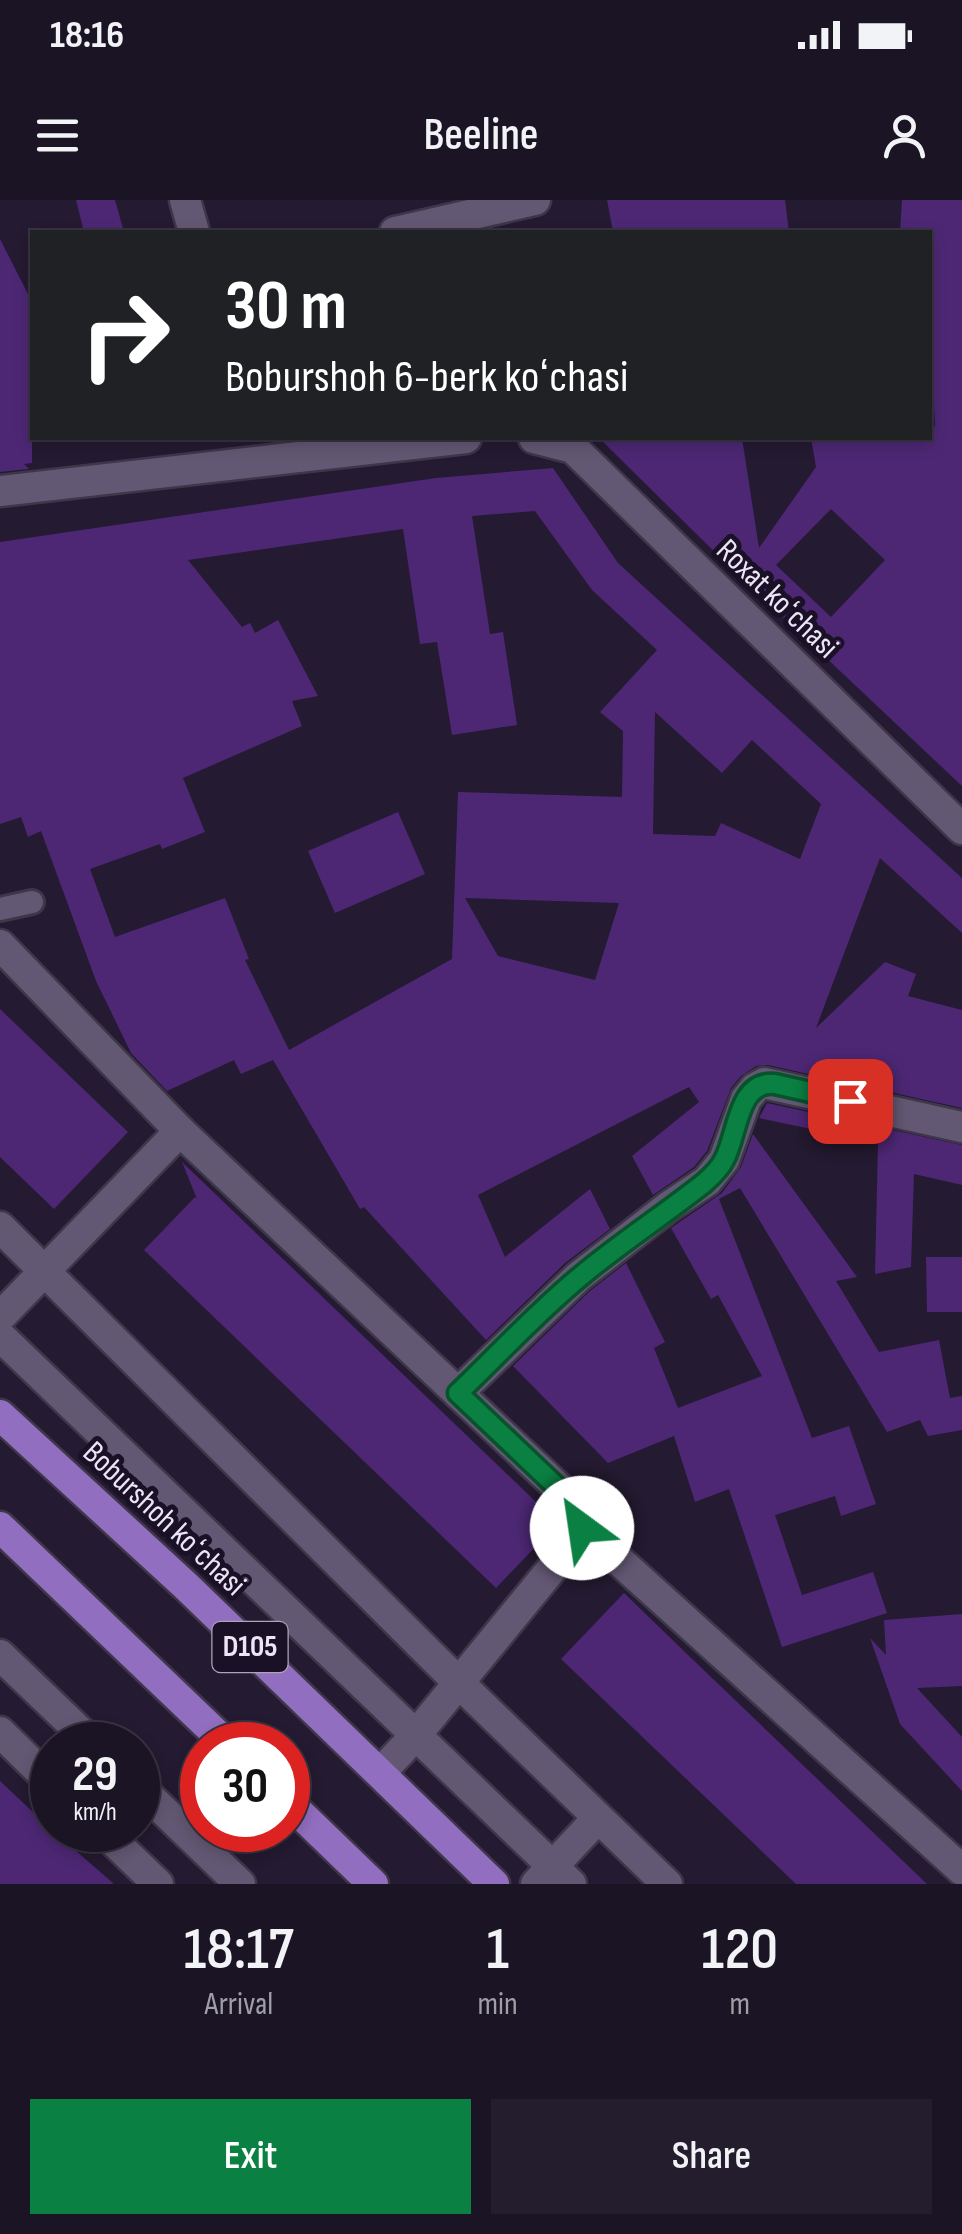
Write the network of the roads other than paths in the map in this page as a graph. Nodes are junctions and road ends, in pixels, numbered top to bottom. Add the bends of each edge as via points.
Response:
1 (185, 200) edge
2 (536, 200) edge
3 (193, 230) edge
4 (405, 230) edge
5 (448, 440) edge
6 (542, 440) edge
7 (0, 490) edge
8 (962, 829) edge
9 (32, 902) dead end
10 (0, 909) edge
11 (0, 945) edge
12 (962, 1126) edge
13 (180, 1131) junction
14 (0, 1227) edge
15 (44, 1271) junction
16 (0, 1317) edge
17 (0, 1336) edge
18 (458, 1393) junction
19 (0, 1415) edge
20 (0, 1527) edge
21 (582, 1528) junction
22 (0, 1654) edge
23 (459, 1683) junction
24 (70, 1722) edge
25 (204, 1722) edge
26 (0, 1732) edge
27 (416, 1734) junction
28 (30, 1761) edge
29 (380, 1773) junction
30 (160, 1807) edge
31 (598, 1818) junction
32 (310, 1823) edge
33 (125, 1852) edge
34 (962, 1870) edge
35 (553, 1878) edge
36 (158, 1884) edge
37 (240, 1884) edge
38 (373, 1884) edge
39 (494, 1884) edge
40 (667, 1884) edge

1 - 3 street
2 - 4 street
5 - 7 street
6 - 8 street, Roxat koʻchasi via 573,448
9 - 10 lane
11 - 13 street
12 - 18 street via 764,1083 746,1099 724,1160 707,1181 578,1277
13 - 15 street
13 - 18 street
14 - 15 street
15 - 16 street
15 - 23 street
17 - 27 street
18 - 21 street via 580,1509
19 - 29 main road, Boburshoh koʻchasi / D105
20 - 25 main road, D105
21 - 23 street
21 - 34 street
22 - 24 street
23 - 27 street
23 - 31 street
26 - 28 street
27 - 29 street
27 - 35 street
29 - 39 main road, Boburshoh koʻchasi / D105
30 - 37 street
31 - 35 street
31 - 40 street
32 - 38 main road
33 - 36 street

